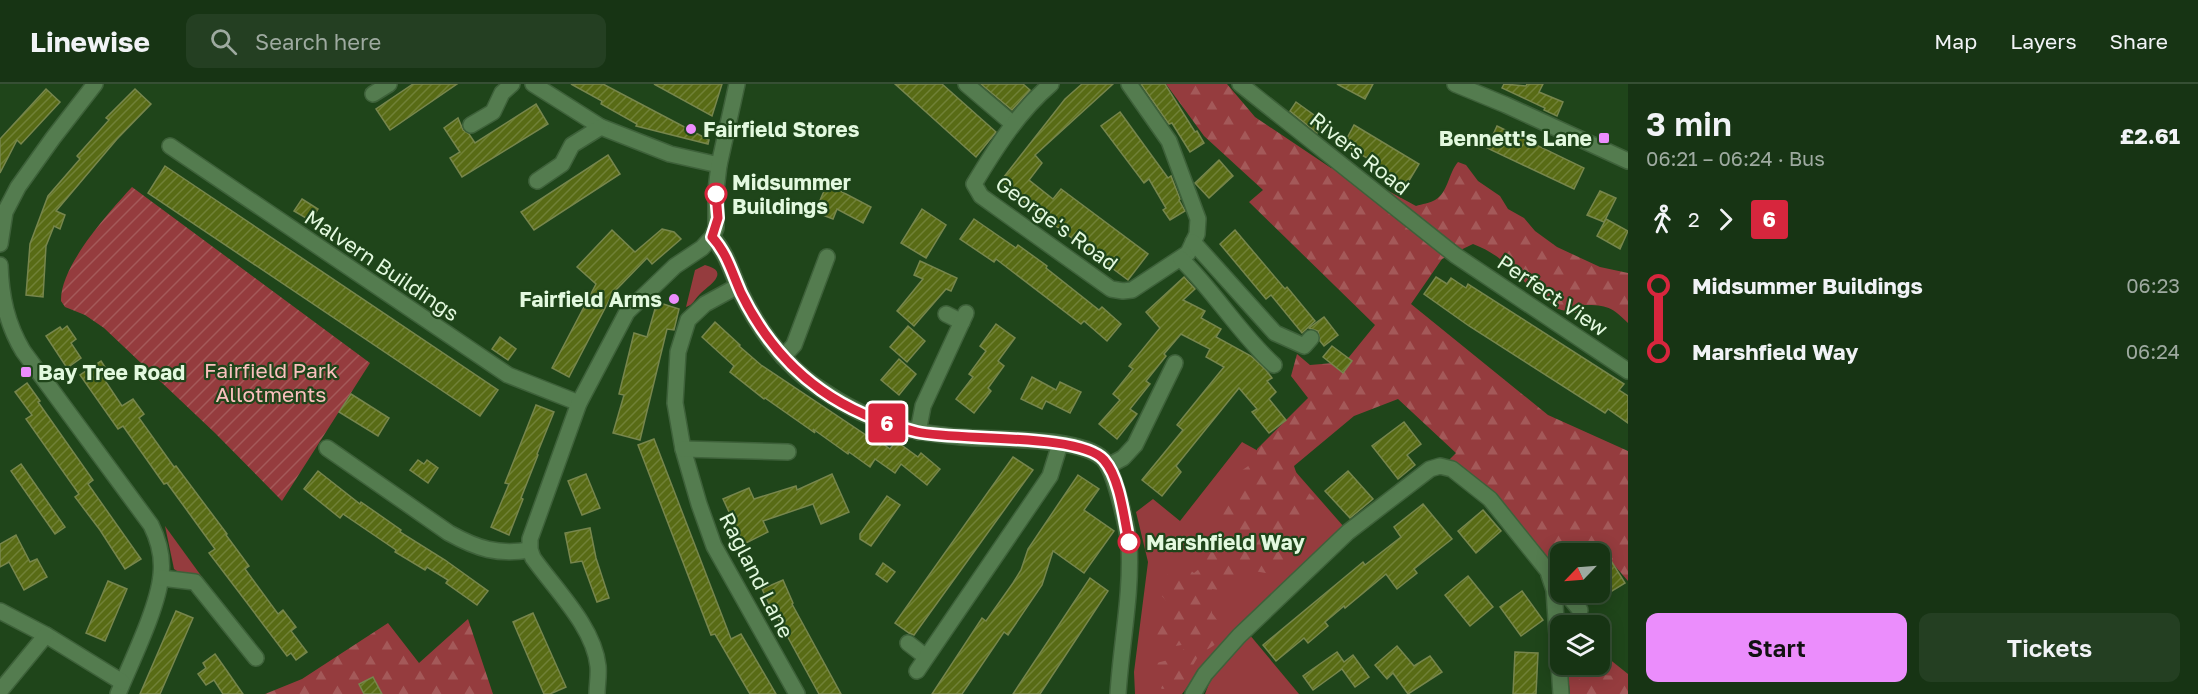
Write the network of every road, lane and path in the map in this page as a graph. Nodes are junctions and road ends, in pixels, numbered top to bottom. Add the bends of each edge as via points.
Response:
1 (95, 84) edge
2 (389, 84) edge
3 (512, 84) edge
4 (533, 84) edge
5 (737, 84) edge
6 (966, 84) edge
7 (1051, 84) edge
8 (1129, 84) edge
9 (1240, 84) edge
10 (1455, 84) edge
11 (373, 94) dead end
12 (1013, 124) junction
13 (471, 125) dead end
14 (601, 127) junction
15 (170, 146) dead end
16 (1628, 162) edge
17 (720, 165) junction
18 (537, 181) dead end
19 (712, 237) junction
20 (1193, 242) junction
21 (0, 244) edge
22 (1455, 255) joint
23 (827, 257) dead end
24 (1182, 259) junction
25 (0, 265) edge
26 (738, 286) junction
27 (946, 314) dead end
28 (1311, 338) dead end
29 (783, 357) junction
30 (1175, 363) dead end
31 (1274, 365) dead end
32 (1628, 371) edge
33 (579, 403) junction
34 (918, 432) junction
35 (1059, 444) junction
36 (327, 448) dead end
37 (683, 449) junction
38 (788, 452) dead end
39 (1108, 466) junction
40 (530, 550) junction
41 (1548, 572) junction
42 (1550, 574) edge
43 (161, 578) junction
44 (1574, 603) edge
45 (1580, 610) dead end
46 (0, 611) edge
47 (46, 635) junction
48 (908, 643) dead end
49 (926, 657) junction
50 (256, 658) dead end
51 (917, 671) dead end
52 (120, 688) edge
53 (0, 691) edge
54 (597, 694) edge
55 (797, 694) edge
56 (1117, 694) edge
57 (1193, 694) edge
58 (1561, 694) edge

1 - 21 street via 18,187 5,212
2 - 11 street
3 - 13 street via 502,93 494,111
4 - 14 street
5 - 17 street
6 - 12 street
7 - 12 street
8 - 20 street via 1169,141 1178,161 1198,219
9 - 22 street, Rivers Road
10 - 16 street
12 - 24 street, George's Road via 974,184 981,196 1112,289 1132,290
14 - 17 street via 670,154
14 - 18 street via 572,145 562,164
15 - 33 street, Malvern Buildings via 508,375
17 - 19 street via 716,190 718,218
19 - 26 street via 722,247
19 - 33 street via 627,312
20 - 24 street
20 - 28 street via 1275,333 1304,346
22 - 32 street, Perfect View
23 - 29 street via 794,345
24 - 31 street via 1255,348
25 - 43 street via 11,331 151,525 157,538
26 - 29 street via 756,321
26 - 37 street, Ragland Lane via 705,304 688,320 678,352 675,403
27 - 34 street via 964,317 923,406
29 - 34 street via 822,391 845,405
30 - 39 street via 1135,445
33 - 40 street via 530,539
34 - 35 street
35 - 39 street via 1094,453
35 - 49 street via 1050,476
36 - 40 street via 470,544 510,553
37 - 38 street
37 - 55 street, Ragland Lane via 714,546
39 - 56 street via 1129,542 1130,578
40 - 54 street via 593,647 598,666
41 - 42 street
41 - 57 street via 1490,499 1452,469 1430,469 1348,532 1239,636 1205,674
41 - 58 street via 1554,590
43 - 50 street via 195,582
43 - 52 street via 153,609
44 - 45 street
46 - 47 street
47 - 52 street
47 - 53 street
48 - 49 street
49 - 51 street

